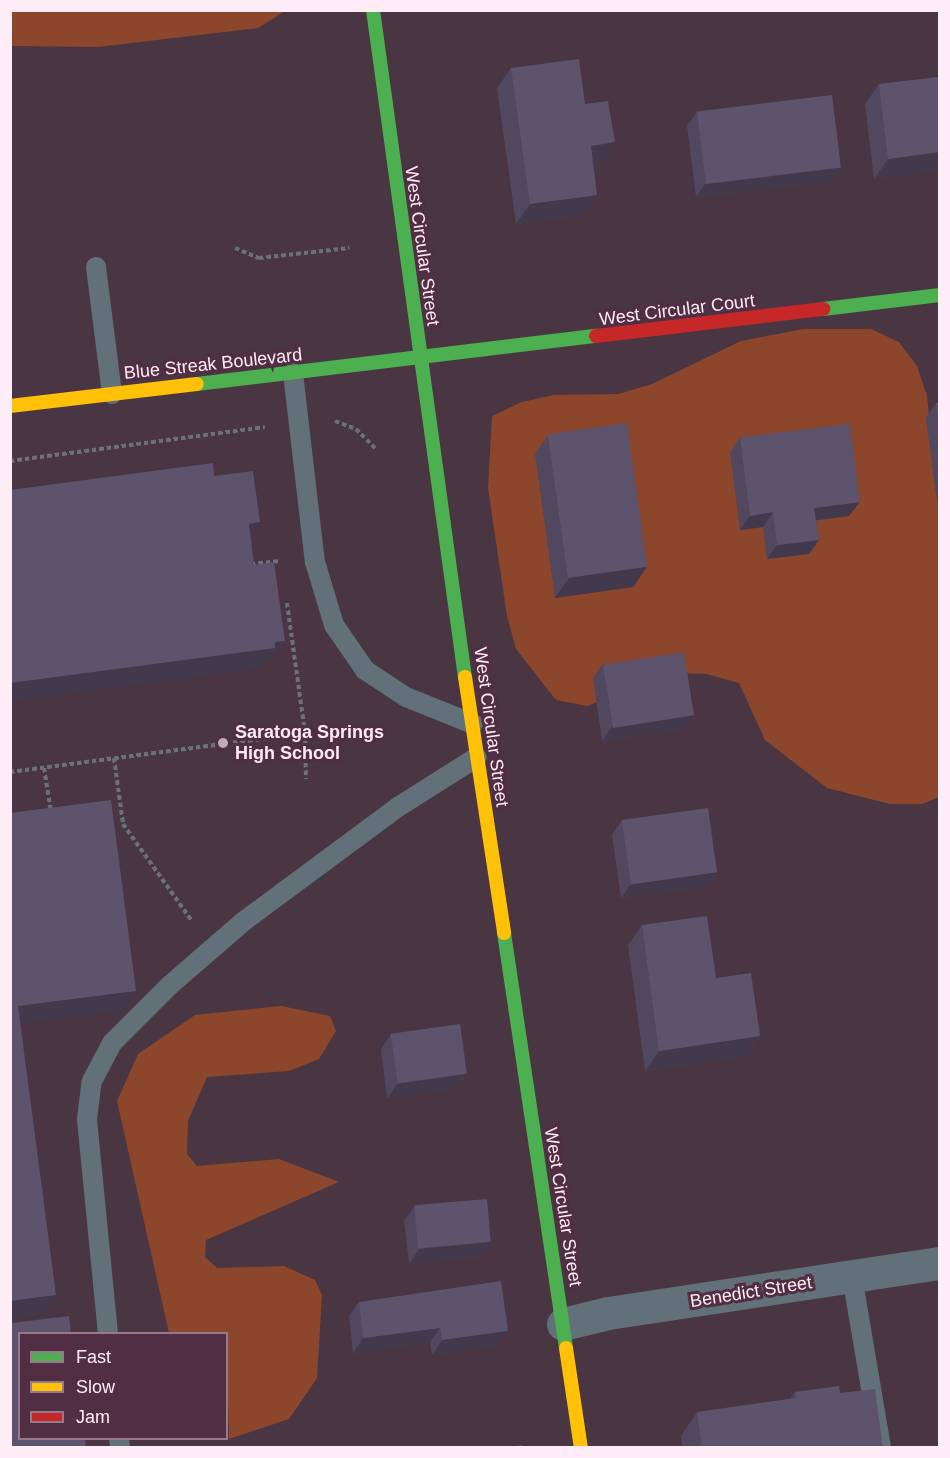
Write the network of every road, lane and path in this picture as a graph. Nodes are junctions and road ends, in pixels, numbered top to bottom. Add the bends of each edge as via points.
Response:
1 (373, 10) edge
2 (235, 248) dead end
3 (349, 248) dead end
4 (96, 267) dead end
5 (939, 295) edge
6 (419, 360) junction
7 (293, 373) junction
8 (112, 394) junction
9 (10, 406) edge
10 (299, 422) junction
11 (375, 448) dead end
12 (10, 461) edge
13 (288, 559) dead end
14 (282, 560) junction
15 (239, 566) edge
16 (283, 572) dead end
17 (286, 595) dead end
18 (473, 724) junction
19 (305, 733) junction
20 (477, 757) junction
21 (114, 758) junction
22 (44, 768) junction
23 (10, 772) edge
24 (306, 779) dead end
25 (51, 813) edge
26 (195, 926) dead end
27 (939, 1263) edge
28 (852, 1276) junction
29 (562, 1324) junction
30 (108, 1332) edge
31 (582, 1448) edge
32 (881, 1448) edge

1 - 6 street, West Circular Street
2 - 3 path via 259,258
4 - 8 lane
5 - 6 street, West Circular Court
6 - 7 street, Blue Streak Boulevard
6 - 18 street, West Circular Street
7 - 8 street, Blue Streak Boulevard
7 - 10 lane
8 - 9 street, Blue Streak Boulevard
10 - 11 path via 340,422 356,429
10 - 12 path
10 - 18 lane via 315,562 334,625 365,670 406,697
13 - 14 path
14 - 15 path
14 - 16 path
17 - 19 path
18 - 20 street, West Circular Street
19 - 21 path
19 - 24 path
20 - 29 street, West Circular Street
20 - 30 lane via 398,807 244,921 169,986 112,1043 92,1081 87,1119
21 - 22 path
21 - 26 path via 123,824
22 - 23 path
22 - 25 path
27 - 28 street, Benedict Street
28 - 29 street, Benedict Street via 608,1313
28 - 32 lane
29 - 31 street, West Circular Street

